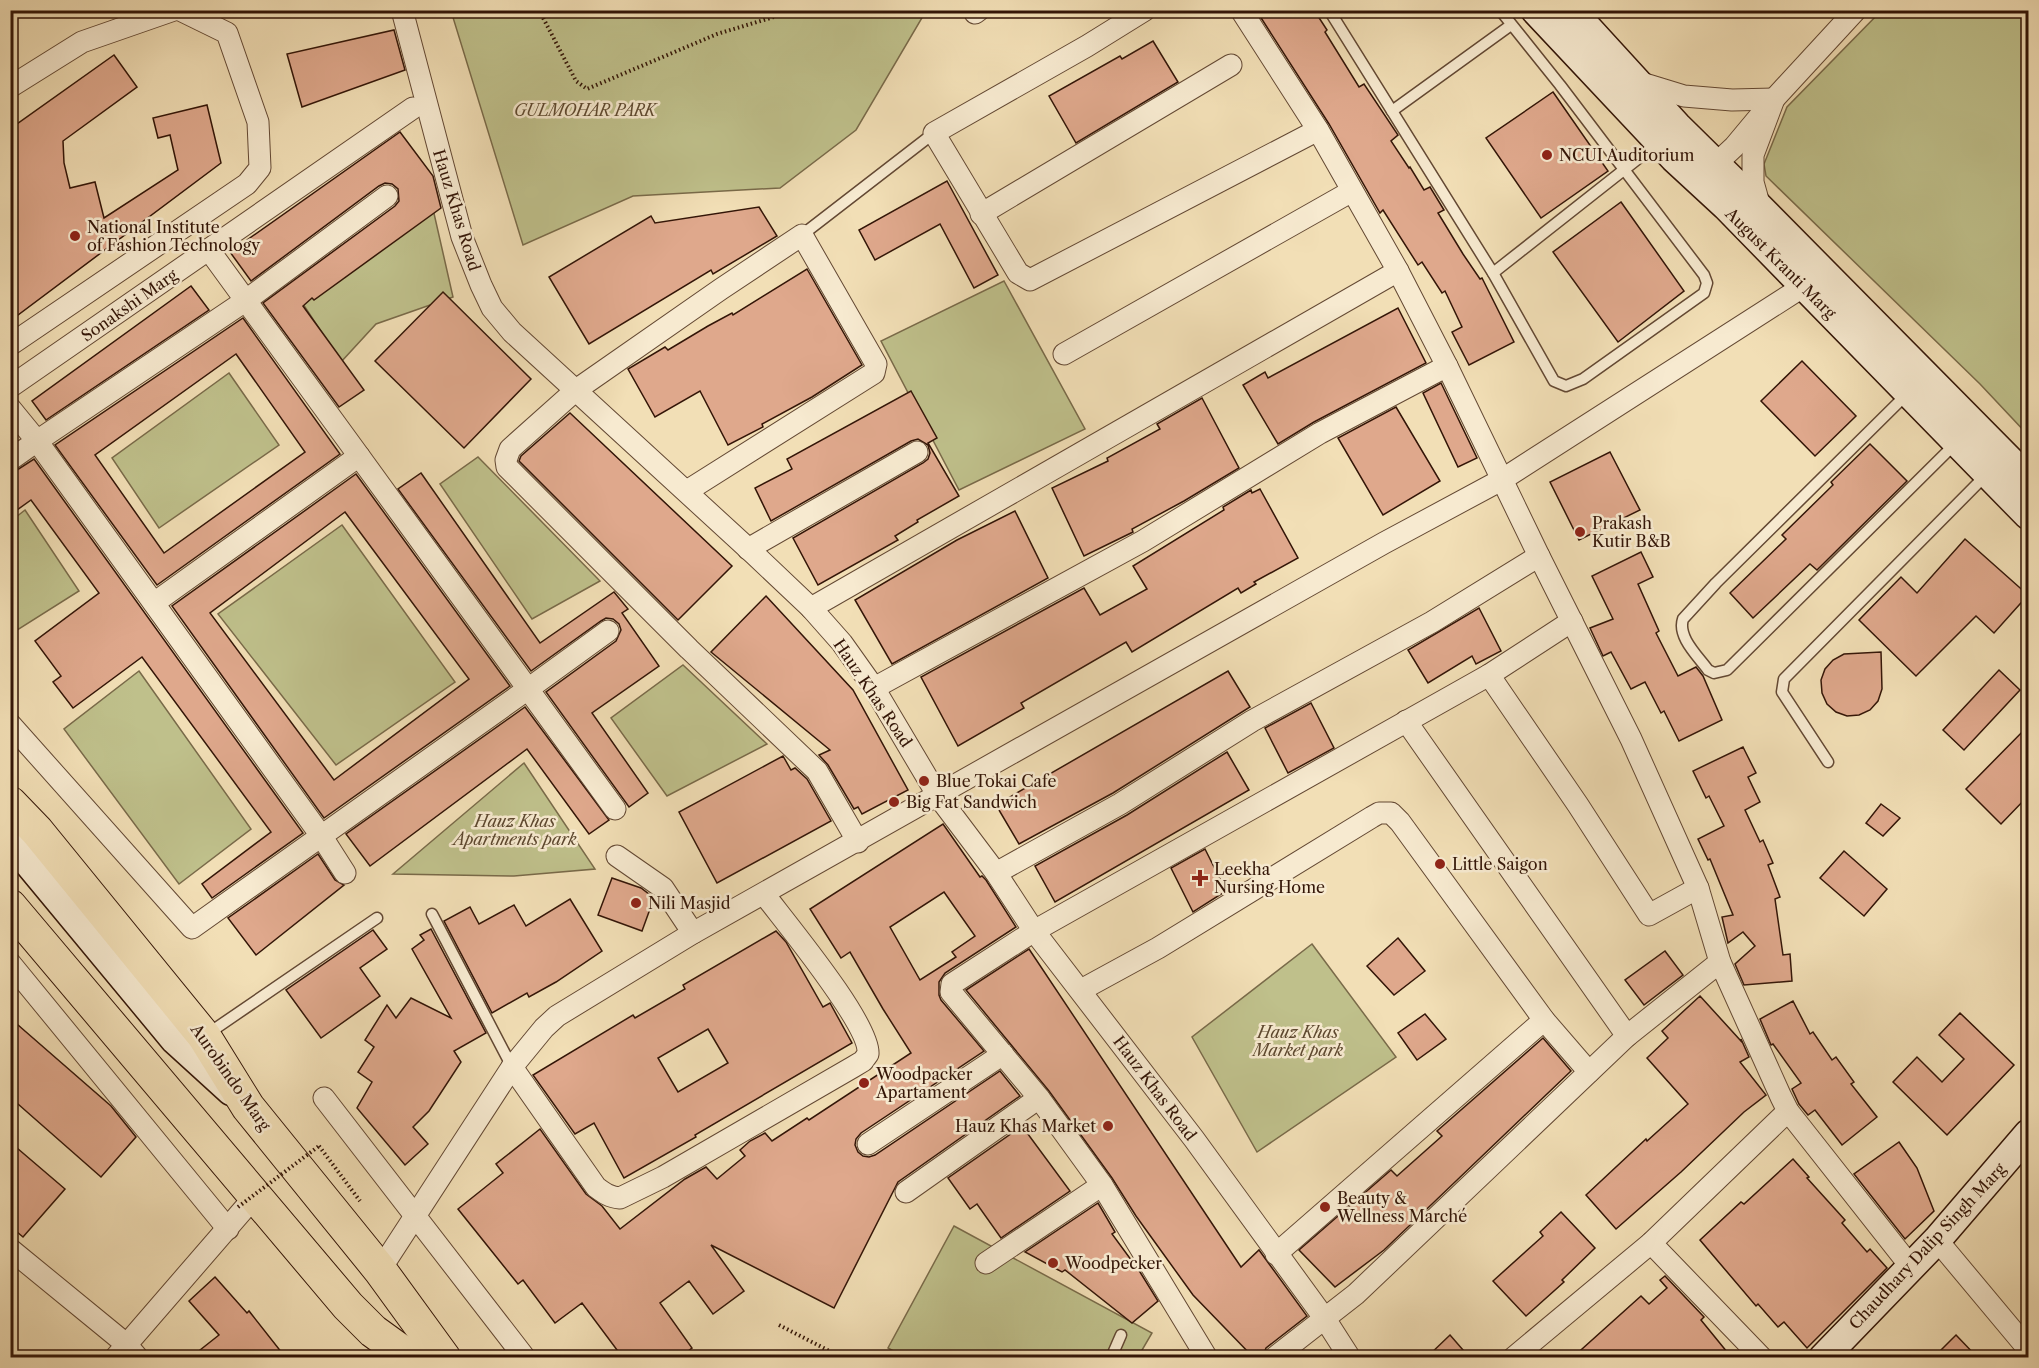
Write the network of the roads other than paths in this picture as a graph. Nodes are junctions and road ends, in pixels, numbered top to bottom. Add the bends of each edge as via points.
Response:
1 (174, 10) edge
2 (180, 10) edge
3 (402, 10) edge
4 (1145, 10) edge
5 (1241, 10) edge
6 (1329, 10) edge
7 (1500, 10) edge
8 (1571, 10) edge
9 (1856, 10) edge
10 (205, 16) edge
11 (1523, 18) edge
12 (1231, 65) dead end
13 (1635, 81) junction
14 (10, 87) edge
15 (1774, 99) junction
16 (419, 103) junction
17 (1392, 111) junction
18 (1318, 130) junction
19 (934, 133) junction
20 (1669, 134) junction
21 (1624, 170) junction
22 (1707, 173) junction
23 (1352, 191) junction
24 (387, 196) dead end
25 (1760, 208) junction
26 (981, 213) junction
27 (802, 235) junction
28 (208, 250) junction
29 (1398, 272) junction
30 (1493, 273) junction
31 (1804, 286) junction
32 (245, 301) junction
33 (10, 345) edge
34 (1064, 354) dead end
35 (1447, 366) junction
36 (10, 387) edge
37 (576, 390) junction
38 (1909, 392) junction
39 (10, 408) edge
40 (37, 441) junction
41 (1957, 442) junction
42 (917, 452) dead end
43 (359, 456) junction
44 (10, 460) edge
45 (1988, 473) junction
46 (1503, 479) junction
47 (2028, 479) edge
48 (687, 491) junction
49 (2028, 515) edge
50 (748, 549) junction
51 (1539, 556) junction
52 (154, 603) junction
53 (811, 608) junction
54 (1572, 621) junction
55 (608, 630) dead end
56 (1489, 675) junction
57 (874, 688) junction
58 (528, 689) junction
59 (1406, 721) junction
60 (10, 724) edge
61 (1828, 762) dead end
62 (938, 796) junction
63 (10, 803) edge
64 (615, 809) dead end
65 (322, 837) junction
66 (10, 841) edge
67 (858, 842) junction
68 (616, 856) dead end
69 (345, 873) dead end
70 (996, 873) junction
71 (1698, 888) junction
72 (765, 894) junction
73 (10, 906) edge
74 (432, 914) dead end
75 (377, 918) dead end
76 (1034, 931) junction
77 (693, 933) junction
78 (1720, 962) junction
79 (10, 963) edge
80 (1081, 990) junction
81 (1544, 1020) junction
82 (204, 1036) junction
83 (1627, 1036) junction
84 (1003, 1054) junction
85 (512, 1067) junction
86 (1589, 1072) junction
87 (324, 1098) dead end
88 (1039, 1098) junction
89 (248, 1107) junction
90 (1788, 1111) junction
91 (2028, 1134) edge
92 (868, 1144) dead end
93 (1102, 1185) junction
94 (906, 1192) dead end
95 (247, 1201) junction
96 (416, 1214) junction
97 (228, 1229) junction
98 (1937, 1240) junction
99 (1651, 1244) junction
100 (10, 1249) edge
101 (1276, 1254) junction
102 (986, 1263) dead end
103 (1911, 1267) junction
104 (380, 1270) junction
105 (1324, 1319) junction
106 (1122, 1335) dead end
107 (2028, 1349) edge
108 (126, 1353) edge
109 (1524, 1355) edge
110 (402, 1356) edge
111 (444, 1358) edge
112 (525, 1358) edge
113 (1111, 1358) edge
114 (1207, 1358) edge
115 (1274, 1358) edge
116 (1350, 1358) edge
117 (1762, 1358) edge
118 (1823, 1358) edge

1 - 14 street via 82,42
2 - 10 street
3 - 16 street, Hauz Khas Road
4 - 19 street
5 - 18 street
6 - 17 lane
7 - 11 lane
8 - 13 main road, August Kranti Marg
9 - 15 street
10 - 33 street via 227,33 258,123 260,168 247,184
11 - 17 lane
11 - 20 main road, August Kranti Marg
11 - 21 lane via 1560,85
12 - 26 street
13 - 15 street via 1684,96
13 - 20 main road, August Kranti Marg
15 - 22 street
15 - 25 street via 1753,155 1753,182
16 - 28 street, Sonakshi Marg
16 - 37 street, Hauz Khas Road via 462,237 492,308 512,332
17 - 30 lane
18 - 23 street
18 - 26 street via 1030,280 1018,273
19 - 26 street
19 - 27 lane
20 - 21 lane
20 - 22 main road, August Kranti Marg
21 - 30 lane
21 - 30 lane via 1704,275 1704,293 1583,379 1566,386 1554,381
22 - 25 main road, August Kranti Marg
22 - 31 main road, August Kranti Marg
23 - 29 street
23 - 34 street
24 - 32 street
25 - 47 main road, August Kranti Marg
27 - 37 street
27 - 48 street via 876,364 874,373
28 - 32 street
28 - 36 street, Sonakshi Marg
29 - 35 street
29 - 53 street
31 - 38 main road, August Kranti Marg
31 - 46 street
32 - 40 street
32 - 43 street
35 - 46 street
35 - 57 street via 1320,433 1143,541
37 - 48 street, Hauz Khas Road
37 - 67 street via 510,449 507,467 817,771
38 - 41 main road, August Kranti Marg
38 - 41 lane via 1683,619 1682,633 1708,670 1727,670
39 - 40 street
40 - 44 street
40 - 52 street
41 - 45 main road, August Kranti Marg
42 - 50 street
43 - 52 street
43 - 58 street
45 - 49 main road, August Kranti Marg
45 - 61 lane via 1784,679 1782,692
46 - 51 street
46 - 62 street
48 - 50 street, Hauz Khas Road
50 - 53 street, Hauz Khas Road
51 - 54 street
51 - 70 street via 1432,622 1252,721 1120,804
52 - 65 street
53 - 57 street, Hauz Khas Road
54 - 56 street
54 - 71 street
55 - 58 street
56 - 59 street
56 - 71 street via 1649,915
57 - 62 street, Hauz Khas Road
58 - 64 street
58 - 65 street
59 - 76 street
59 - 83 street
60 - 65 street via 192,928
62 - 67 street
62 - 70 street, Hauz Khas Road
63 - 82 highway, Aurobindo Marg
65 - 69 street
66 - 89 main road via 175,1040
67 - 72 street
68 - 77 street via 663,888
70 - 76 street, Hauz Khas Road
71 - 78 street
72 - 77 street
72 - 85 street via 838,992 866,1039 868,1054 853,1067 620,1198 596,1187
73 - 95 highway
74 - 85 lane
75 - 82 lane
76 - 80 street, Hauz Khas Road
76 - 84 street via 954,981 951,988
77 - 85 street via 557,1016
78 - 83 street
78 - 90 street
79 - 97 street
80 - 81 street via 1158,948 1372,816 1385,812 1400,822
80 - 101 street, Hauz Khas Road
81 - 86 street
81 - 101 street
82 - 89 highway, Aurobindo Marg
83 - 86 street
84 - 88 street
84 - 92 street
85 - 96 street
86 - 105 street via 1356,1294
87 - 96 street
88 - 93 street
88 - 94 street
89 - 104 highway, Aurobindo Marg
90 - 99 street
90 - 103 street
91 - 98 main road, Chaudhary Dalip Singh Marg
93 - 102 street
93 - 114 street
95 - 97 street
95 - 110 highway
96 - 104 street
96 - 112 street
97 - 108 street
98 - 103 main road, Chaudhary Dalip Singh Marg
98 - 107 street
99 - 109 street
99 - 117 street
100 - 108 street
101 - 105 street, Hauz Khas Road
103 - 118 main road, Chaudhary Dalip Singh Marg
104 - 111 highway, Aurobindo Marg
105 - 115 street
105 - 116 street, Hauz Khas Road
106 - 113 lane

